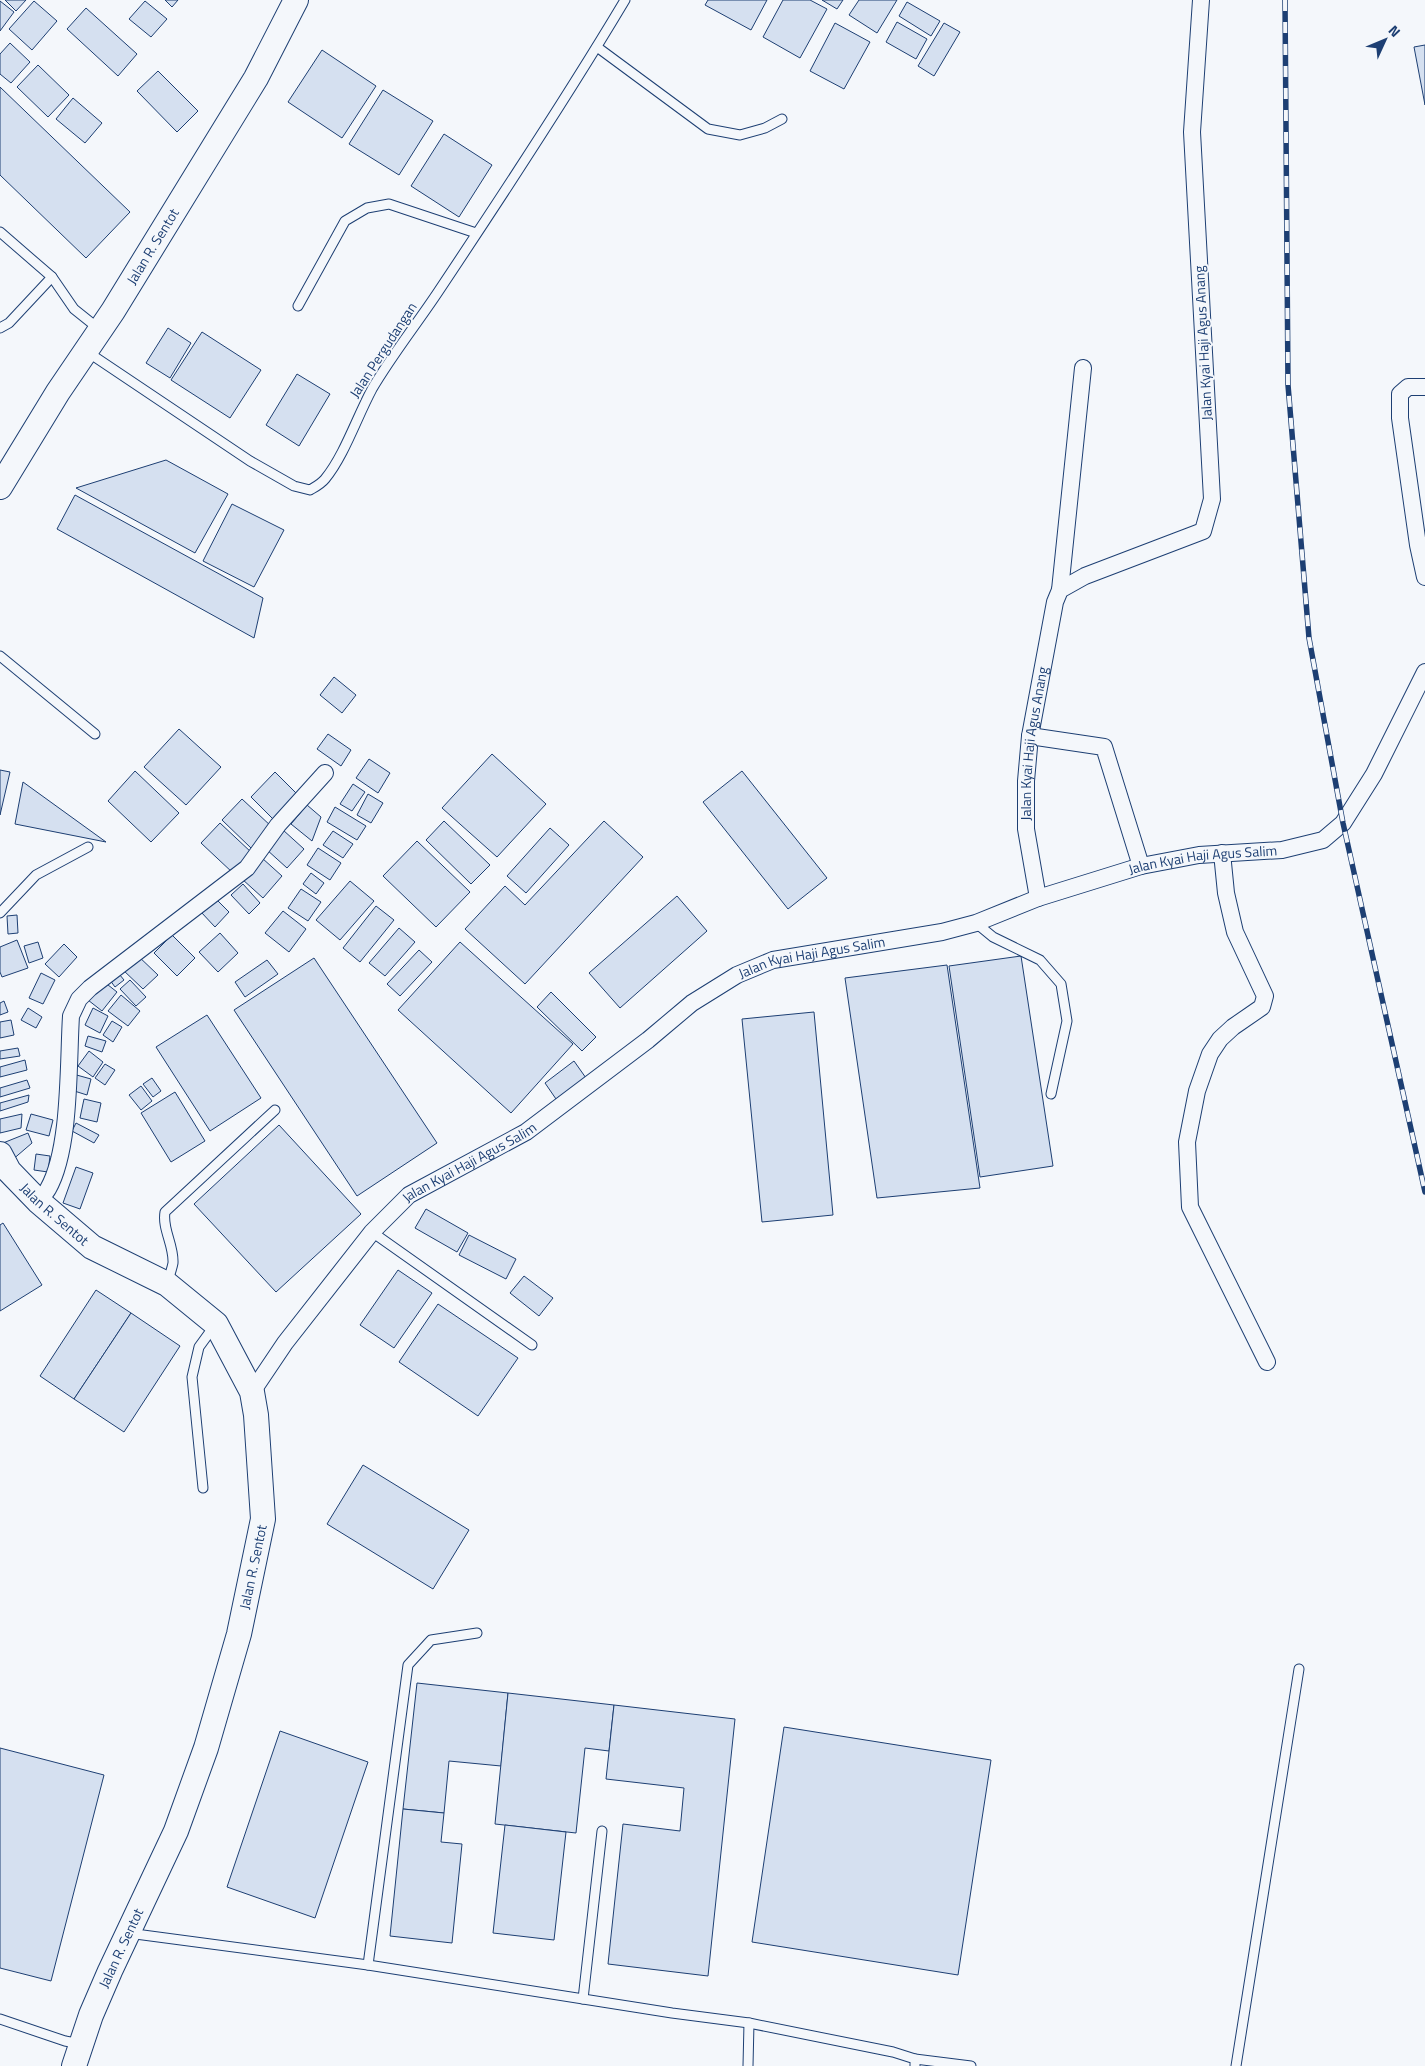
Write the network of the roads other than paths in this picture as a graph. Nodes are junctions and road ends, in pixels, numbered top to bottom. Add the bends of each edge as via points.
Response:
1 (296, 0) edge
2 (625, 0) edge
3 (1201, 0) edge
4 (598, 47) junction
5 (782, 119) dead end
6 (0, 232) edge
7 (476, 234) junction
8 (52, 277) junction
9 (298, 306) dead end
10 (0, 328) edge
11 (100, 329) junction
12 (86, 351) junction
13 (1083, 368) dead end
14 (1425, 387) edge
15 (0, 487) edge
16 (1425, 577) edge
17 (1060, 590) junction
18 (0, 656) edge
19 (1425, 672) edge
20 (95, 734) dead end
21 (1030, 736) junction
22 (324, 773) dead end
23 (88, 847) dead end
24 (1222, 853) junction
25 (1141, 866) junction
26 (1038, 898) junction
27 (0, 912) edge
28 (976, 923) junction
29 (1051, 1094) dead end
30 (275, 1110) dead end
31 (0, 1154) edge
32 (38, 1201) junction
33 (372, 1232) junction
34 (167, 1284) junction
35 (216, 1324) junction
36 (532, 1344) dead end
37 (1267, 1362) dead end
38 (252, 1392) junction
39 (203, 1488) dead end
40 (476, 1633) dead end
41 (1299, 1669) dead end
42 (602, 1830) dead end
43 (128, 1933) junction
44 (368, 1965) junction
45 (583, 1999) junction
46 (0, 2019) edge
47 (749, 2023) junction
48 (82, 2044) junction
49 (915, 2062) edge
50 (74, 2066) edge
51 (748, 2066) edge
52 (971, 2066) edge
53 (1236, 2066) edge

1 - 11 street, Jalan R. Sentot via 256,78
2 - 4 lane, Jalan Pergudangan
3 - 17 street, Jalan Kyai Haji Agus Anang via 1192,132 1212,499 1202,531 1085,576
4 - 5 lane via 708,129 740,135
4 - 7 lane, Jalan Pergudangan
6 - 8 lane
7 - 9 lane via 389,204 367,208 345,221
7 - 12 lane, Jalan Pergudangan via 384,370 325,479 310,490 294,486 250,461
8 - 10 lane via 9,323
8 - 11 lane via 74,309
11 - 12 street, Jalan R. Sentot
12 - 15 street, Jalan R. Sentot
13 - 17 street, Jalan Kyai Haji Agus Anang
14 - 16 street via 1408,388 1400,394 1400,418
17 - 21 street, Jalan Kyai Haji Agus Anang
18 - 20 lane
19 - 24 street, Jalan Kyai Haji Agus Salim via 1374,774 1343,823 1323,840 1307,844 1282,850
21 - 25 street via 1104,747
21 - 26 street, Jalan Kyai Haji Agus Anang via 1026,829
22 - 32 street via 278,825 247,868 79,998 71,1016 64,1130 48,1189
23 - 27 lane via 36,875
24 - 25 street, Jalan Kyai Haji Agus Salim
24 - 37 street via 1226,893 1235,932 1265,996 1262,1007 1220,1039 1203,1073 1187,1142 1190,1207
25 - 26 street, Jalan Kyai Haji Agus Salim
26 - 28 street, Jalan Kyai Haji Agus Salim
28 - 29 lane via 993,937 1040,960 1061,984 1067,1021
28 - 33 street, Jalan Kyai Haji Agus Salim via 942,932 773,960 737,975 692,1003 526,1132 410,1195
30 - 34 lane via 165,1212 163,1220 173,1262
31 - 32 street, Jalan R. Sentot via 9,1171
32 - 34 street, Jalan R. Sentot via 92,1247
33 - 36 lane
33 - 38 street, Jalan Kyai Haji Agus Salim via 285,1343
34 - 35 street, Jalan R. Sentot
35 - 38 street, Jalan R. Sentot
35 - 39 lane via 199,1347 192,1377
38 - 43 street, Jalan R. Sentot via 263,1519 238,1634 206,1748 176,1831
40 - 44 lane via 431,1640 408,1665
41 - 53 lane
42 - 45 lane
43 - 44 lane
43 - 48 street, Jalan R. Sentot via 91,2015
44 - 45 lane
45 - 47 lane
46 - 48 lane
47 - 49 lane via 893,2052
47 - 51 lane
48 - 50 street, Jalan R. Sentot
49 - 52 lane

